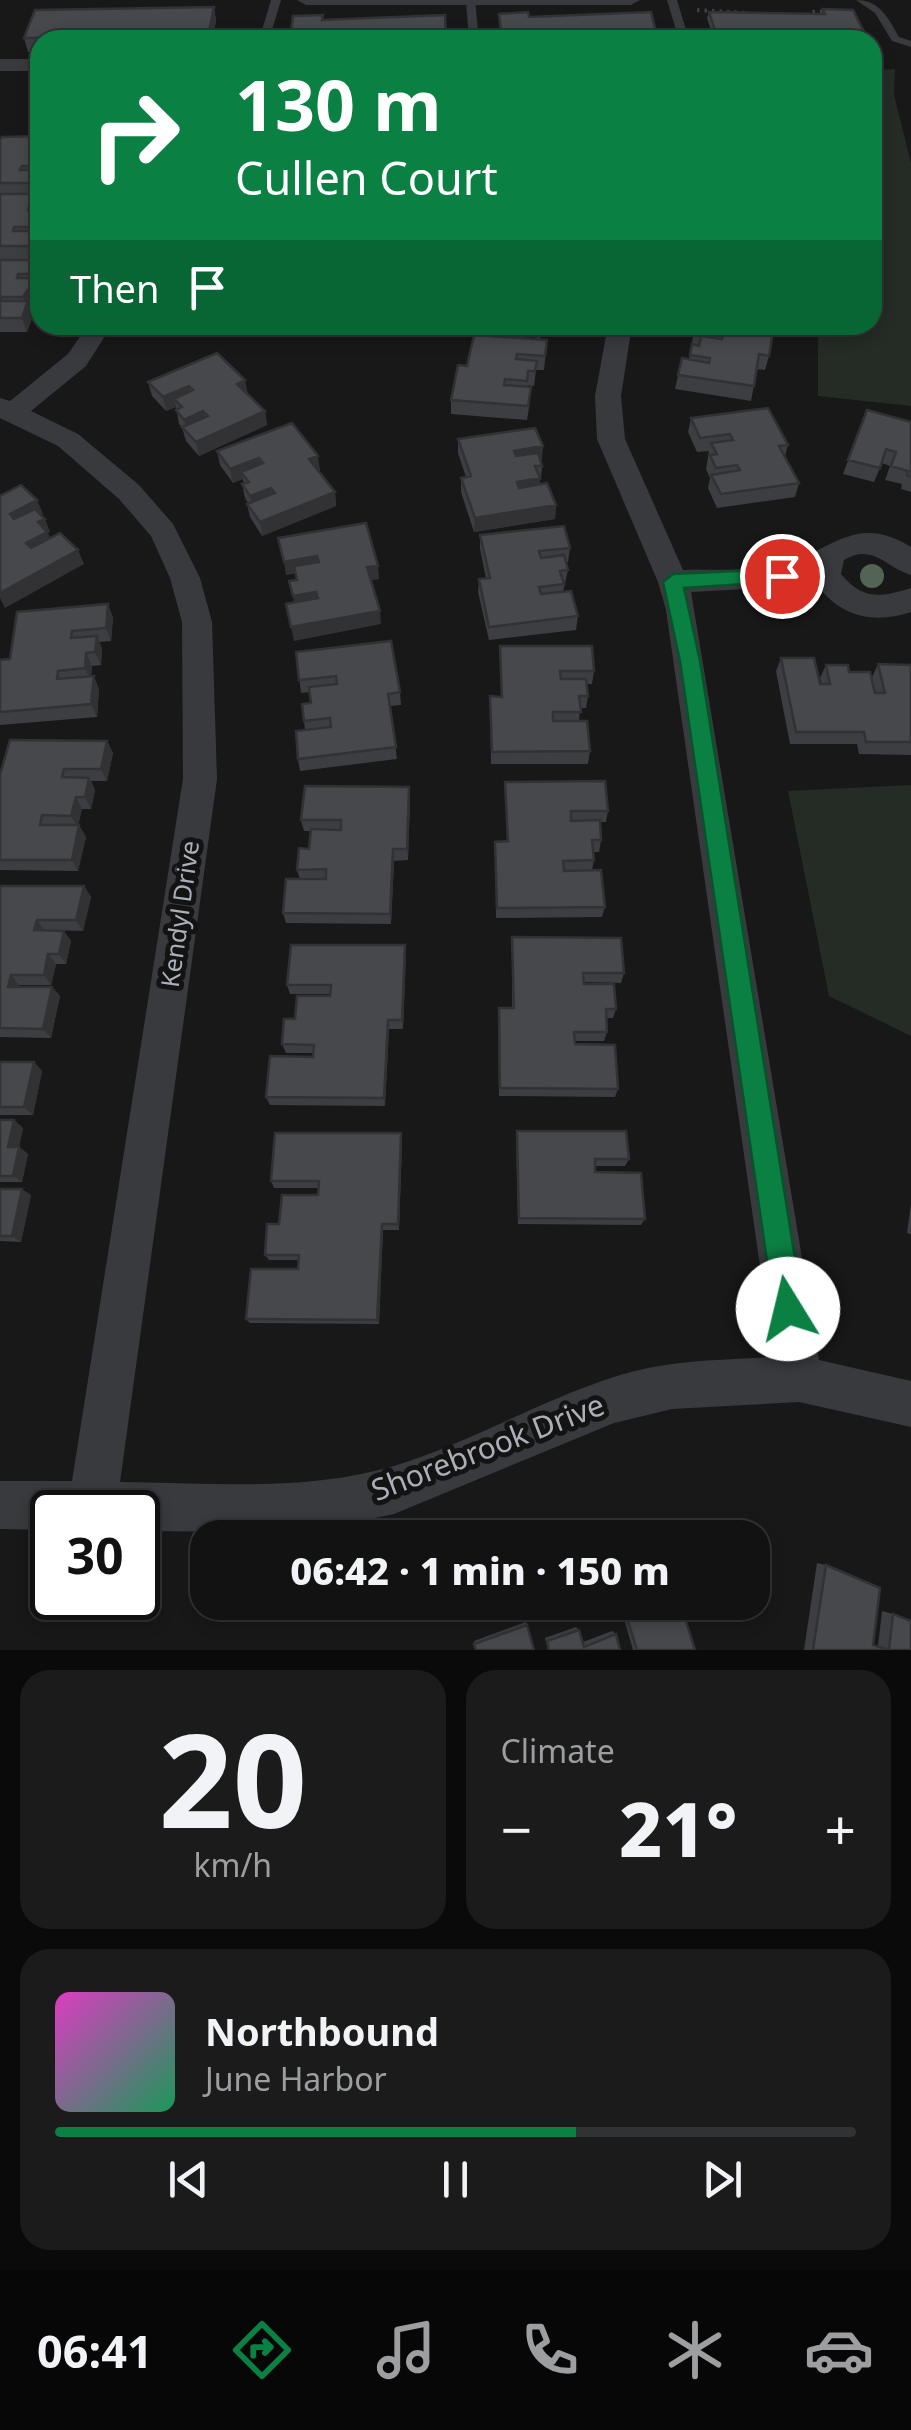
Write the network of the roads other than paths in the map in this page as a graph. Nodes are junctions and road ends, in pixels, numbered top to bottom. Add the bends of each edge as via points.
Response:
1 (276, 0) edge
2 (306, 0) edge
3 (536, 0) edge
4 (631, 0) edge
5 (672, 0) edge
6 (861, 0) edge
7 (330, 1) edge
8 (472, 2) edge
9 (267, 30) edge
10 (473, 30) edge
11 (681, 30) edge
12 (911, 44) edge
13 (0, 65) edge
14 (30, 65) edge
15 (93, 335) edge
16 (618, 335) edge
17 (7, 410) edge
18 (830, 555) junction
19 (911, 564) edge
20 (782, 576) junction
21 (673, 582) junction
22 (842, 596) junction
23 (911, 599) edge
24 (799, 1378) junction
25 (911, 1404) edge
26 (94, 1490) edge
27 (0, 1505) edge
28 (30, 1505) edge
29 (160, 1507) edge

1 - 9 lane
2 - 7 street
3 - 4 street
3 - 8 street
5 - 11 lane
6 - 12 lane via 878,11 894,38
7 - 8 street
8 - 10 lane
13 - 14 street
15 - 17 street via 77,360
16 - 21 street via 606,395 612,440
17 - 26 street, Kendyl Drive via 88,454 129,492 163,532 197,622 200,779
18 - 19 street via 867,543 896,551
18 - 20 street
18 - 22 street via 826,575
20 - 21 street
20 - 22 street
21 - 24 street
22 - 23 street via 870,608
24 - 25 street, Shorebrook Drive
24 - 29 street, Shorebrook Drive via 672,1386 614,1400 394,1490 324,1504
27 - 28 street, Shorebrook Drive

